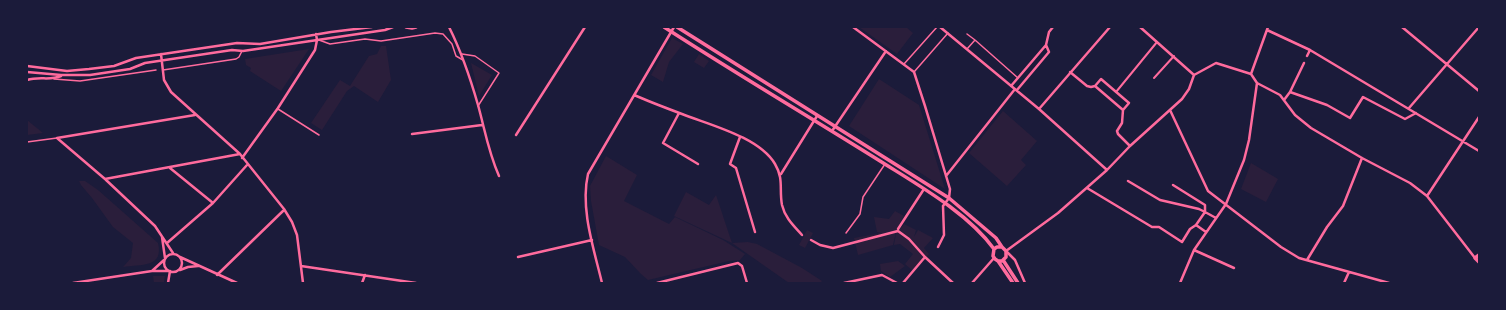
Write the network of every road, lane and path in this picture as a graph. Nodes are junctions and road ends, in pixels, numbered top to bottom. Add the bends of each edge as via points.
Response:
1 (372, 27) edge
2 (393, 27) edge
3 (406, 27) edge
4 (416, 27) edge
5 (449, 27) edge
6 (585, 27) edge
7 (664, 27) edge
8 (676, 27) edge
9 (853, 27) edge
10 (937, 27) edge
11 (940, 27) edge
12 (1053, 27) edge
13 (1110, 27) edge
14 (1141, 27) edge
15 (1402, 27) edge
16 (1479, 27) edge
17 (1267, 28) edge
18 (671, 32) junction
19 (948, 33) junction
20 (316, 34) junction
21 (967, 34) dead end
22 (317, 40) junction
23 (975, 40) junction
24 (1157, 41) junction
25 (1046, 45) junction
26 (967, 49) junction
27 (243, 50) junction
28 (1310, 50) junction
29 (886, 51) junction
30 (161, 54) junction
31 (462, 54) junction
32 (1174, 56) junction
33 (1307, 56) dead end
34 (464, 60) junction
35 (162, 61) junction
36 (1304, 63) dead end
37 (904, 64) junction
38 (1447, 64) junction
39 (27, 66) edge
40 (156, 70) dead end
41 (163, 70) junction
42 (27, 72) edge
43 (914, 72) junction
44 (1070, 72) junction
45 (1251, 74) junction
46 (61, 75) junction
47 (1194, 75) junction
48 (1018, 78) junction
49 (1154, 78) dead end
50 (54, 79) junction
51 (27, 80) edge
52 (1257, 83) junction
53 (1011, 86) junction
54 (1095, 86) junction
55 (1016, 90) junction
56 (1479, 91) edge
57 (1116, 92) junction
58 (1290, 92) junction
59 (634, 95) junction
60 (1284, 100) junction
61 (478, 106) junction
62 (278, 108) junction
63 (1409, 108) junction
64 (1040, 110) junction
65 (1123, 110) junction
66 (1170, 110) junction
67 (679, 113) junction
68 (1417, 113) junction
69 (195, 115) junction
70 (818, 116) junction
71 (1479, 117) edge
72 (814, 121) junction
73 (482, 125) junction
74 (836, 126) junction
75 (832, 131) junction
76 (412, 134) dead end
77 (319, 135) dead end
78 (516, 135) dead end
79 (740, 137) junction
80 (57, 138) junction
81 (27, 142) edge
82 (1463, 142) junction
83 (1130, 146) junction
84 (1479, 151) edge
85 (240, 154) junction
86 (242, 158) junction
87 (1362, 158) junction
88 (698, 164) dead end
89 (885, 164) junction
90 (247, 165) junction
91 (170, 168) junction
92 (1107, 170) junction
93 (780, 174) junction
94 (499, 176) dead end
95 (946, 176) junction
96 (105, 180) junction
97 (1128, 181) dead end
98 (1173, 185) dead end
99 (1087, 188) junction
100 (924, 189) junction
101 (1427, 196) junction
102 (949, 198) junction
103 (213, 203) junction
104 (945, 203) junction
105 (1226, 204) junction
106 (284, 210) junction
107 (1206, 212) junction
108 (1216, 218) junction
109 (1196, 225) junction
110 (898, 229) dead end
111 (755, 232) dead end
112 (1206, 232) junction
113 (846, 233) dead end
114 (802, 235) dead end
115 (162, 236) junction
116 (592, 240) junction
117 (811, 240) dead end
118 (167, 243) junction
119 (938, 247) dead end
120 (1002, 247) junction
121 (994, 249) junction
122 (1194, 250) junction
123 (1006, 251) junction
124 (173, 253) junction
125 (1479, 255) edge
126 (180, 257) junction
127 (518, 257) dead end
128 (925, 257) junction
129 (994, 258) junction
130 (1475, 258) junction
131 (164, 259) junction
132 (1003, 260) junction
133 (1307, 260) junction
134 (998, 261) junction
135 (1479, 262) edge
136 (198, 266) junction
137 (301, 266) junction
138 (1234, 268) dead end
139 (152, 271) junction
140 (170, 271) junction
141 (177, 271) junction
142 (1350, 272) junction
143 (217, 274) junction
144 (365, 275) junction
145 (1381, 282) edge
146 (73, 283) edge
147 (168, 283) edge
148 (237, 283) edge
149 (303, 283) edge
150 (362, 283) edge
151 (416, 283) edge
152 (602, 283) edge
153 (660, 283) edge
154 (747, 283) edge
155 (844, 283) edge
156 (897, 283) edge
157 (903, 283) edge
158 (953, 283) edge
159 (972, 283) edge
160 (1013, 283) edge
161 (1018, 283) edge
162 (1025, 283) edge
163 (1180, 283) edge
164 (1344, 283) edge
165 (1390, 283) edge

1 - 20 street
2 - 22 street
3 - 4 street
5 - 31 street
6 - 78 street
7 - 18 street
8 - 18 street
8 - 70 street
9 - 29 street
10 - 37 lane
11 - 19 street
12 - 25 street
13 - 44 street
14 - 24 street
15 - 38 street
16 - 38 street
17 - 28 street
17 - 45 street
18 - 59 street
18 - 72 street
19 - 26 street
19 - 43 lane
20 - 22 street
20 - 30 street via 260,44 237,42
21 - 23 lane
22 - 27 street
22 - 34 lane via 330,44 443,34 448,38 456,56
22 - 62 street via 315,50
23 - 26 lane
23 - 48 lane
24 - 32 street
24 - 57 street
25 - 48 street
25 - 55 street via 1049,52
26 - 53 street
27 - 35 street
27 - 41 lane via 236,59
28 - 33 street
28 - 63 street
29 - 37 street
29 - 74 street
30 - 35 street
30 - 39 street via 136,58 114,66 83,70
31 - 34 street
31 - 61 lane via 475,56 499,73
32 - 47 street
32 - 49 street
34 - 61 street
35 - 41 street
35 - 46 street via 119,71
36 - 58 street
37 - 43 street
38 - 56 street
38 - 63 street
40 - 50 lane via 80,81
41 - 69 street via 168,88
42 - 46 street
43 - 95 street
44 - 54 street via 1088,86
44 - 64 street
45 - 47 street via 1216,63
45 - 52 street
46 - 50 street
47 - 66 street via 1189,89
48 - 53 street
50 - 51 street via 41,77
52 - 60 street via 1280,95
52 - 105 street via 1245,156
53 - 55 street
54 - 57 street via 1101,79
54 - 65 street
55 - 64 street
55 - 95 street
57 - 65 street via 1129,103
58 - 60 street
58 - 68 street via 1327,105 1350,118 1363,97 1405,119
59 - 67 street
59 - 116 street via 588,174 587,213
60 - 87 street via 1295,115 1310,128
61 - 73 street
62 - 77 lane
62 - 86 street
63 - 68 street
64 - 92 street
65 - 83 street via 1122,123 1117,130
66 - 83 street
66 - 105 street via 1208,190
67 - 79 street
67 - 88 street via 663,143
68 - 82 street
69 - 80 street
69 - 85 street
70 - 72 street
70 - 74 street
71 - 82 street
72 - 75 street
72 - 93 street
73 - 76 street
73 - 94 street via 491,159
74 - 75 street
74 - 102 street
75 - 89 street
79 - 93 street via 767,154
79 - 111 street via 730,164 736,168
80 - 81 lane
80 - 96 street
82 - 84 street
82 - 101 street
83 - 92 street
85 - 86 street
85 - 91 street
86 - 90 street
87 - 101 street via 1410,183
87 - 133 street via 1343,206
89 - 100 street
89 - 113 lane via 863,197 860,214
90 - 103 street
90 - 106 street
91 - 96 street
91 - 103 street
92 - 99 street
93 - 114 street via 782,206 789,222
95 - 102 street via 950,189
96 - 115 street via 155,226
97 - 107 street via 1160,200
98 - 107 street via 1203,204
99 - 109 street via 1182,242 1190,229
99 - 123 street
100 - 104 street
100 - 110 street
101 - 130 street
102 - 104 street
102 - 120 street via 992,234
103 - 118 street
104 - 119 street via 944,235
104 - 121 street via 978,230
105 - 108 street
105 - 133 street via 1289,252
106 - 137 street via 297,235
106 - 143 street
107 - 108 street
107 - 109 street
108 - 112 street
109 - 112 street
112 - 122 street
115 - 118 street
115 - 131 street
116 - 127 street
116 - 152 street
117 - 128 street via 832,248 898,231
118 - 124 street
120 - 121 street
120 - 123 street
121 - 129 street
122 - 138 street
122 - 163 street
123 - 132 street
123 - 162 street via 1015,260
124 - 126 street
124 - 131 street
125 - 130 street
126 - 136 street
126 - 141 street via 182,264
128 - 157 street
128 - 158 street
129 - 134 street
129 - 159 street
130 - 135 street
131 - 139 street
131 - 140 street via 164,266
132 - 134 street
132 - 161 street
133 - 142 street
134 - 160 street
136 - 141 street
136 - 143 street
137 - 144 street
137 - 149 street
139 - 140 street
139 - 146 street
140 - 141 street
140 - 147 street
142 - 145 street
142 - 164 street
143 - 148 street
144 - 150 street
144 - 151 street
145 - 165 street
153 - 154 street via 738,263 742,266
155 - 156 street via 882,274

